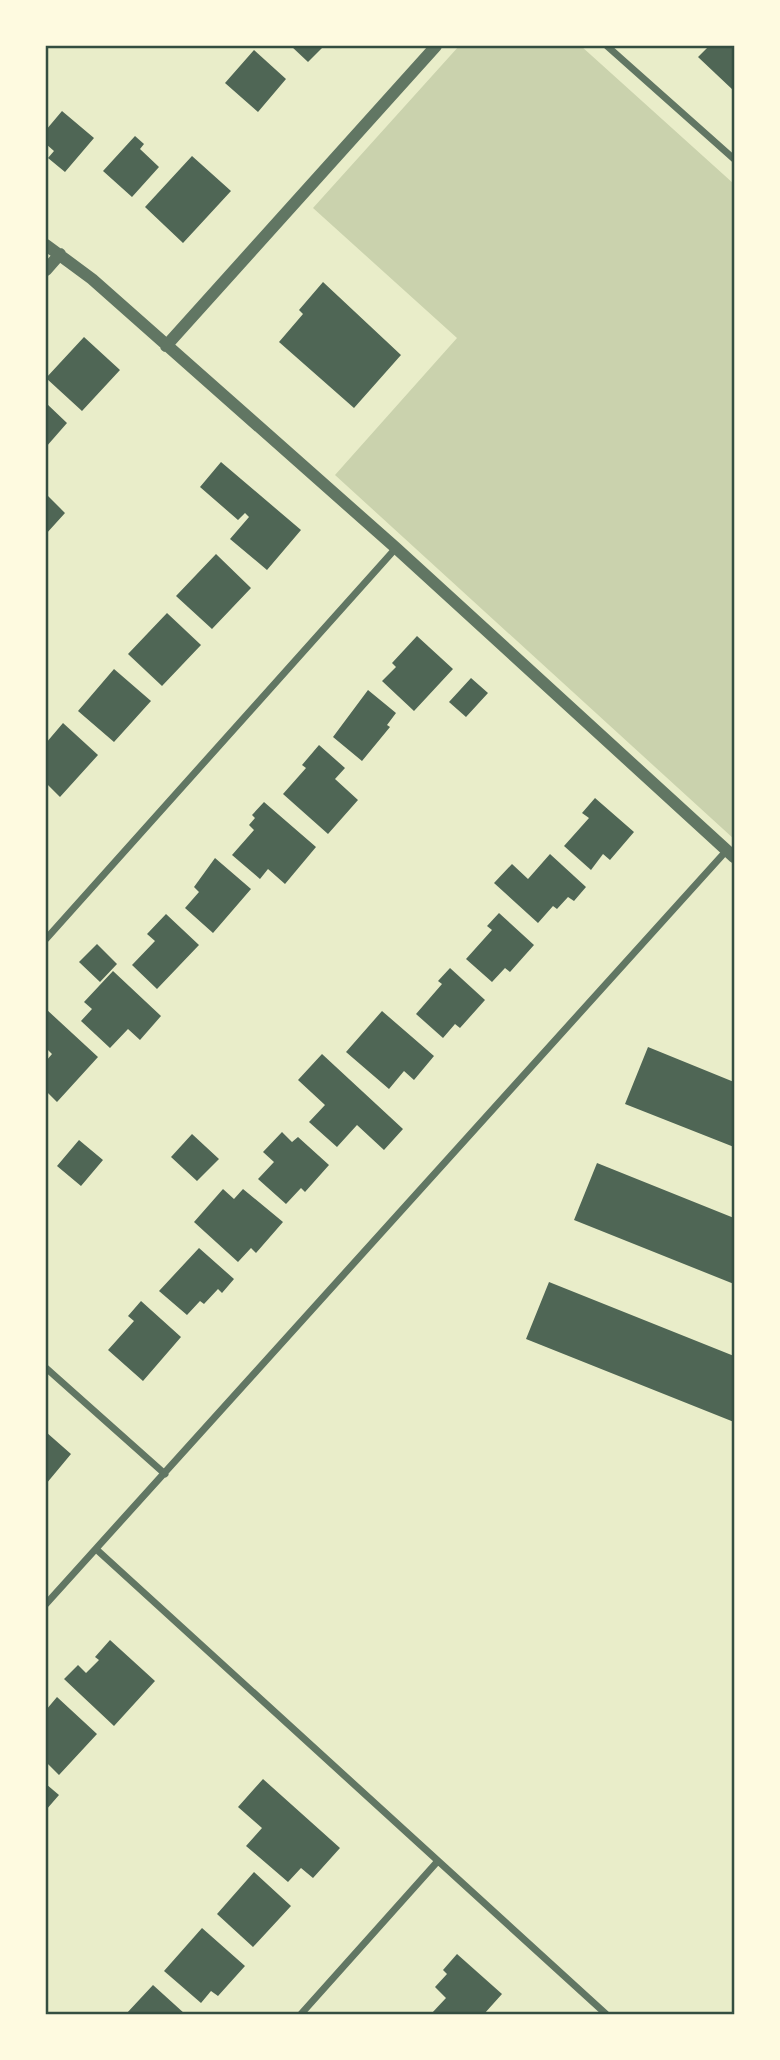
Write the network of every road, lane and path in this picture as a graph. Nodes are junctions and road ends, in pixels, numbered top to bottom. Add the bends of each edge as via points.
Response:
1 (436, 46) edge
2 (607, 46) edge
3 (734, 159) edge
4 (46, 245) edge
5 (60, 254) junction
6 (46, 270) edge
7 (166, 346) junction
8 (396, 548) junction
9 (731, 853) edge
10 (46, 939) edge
11 (46, 1368) edge
12 (165, 1475) junction
13 (96, 1549) junction
14 (46, 1604) edge
15 (438, 1862) junction
16 (301, 2014) edge
17 (606, 2014) edge

1 - 7 street
2 - 3 street
4 - 5 street
5 - 6 street
5 - 7 street
7 - 8 street
8 - 9 street
8 - 10 street
9 - 12 street
11 - 12 street
12 - 13 street
13 - 14 street
13 - 15 street
15 - 16 street
15 - 17 street

